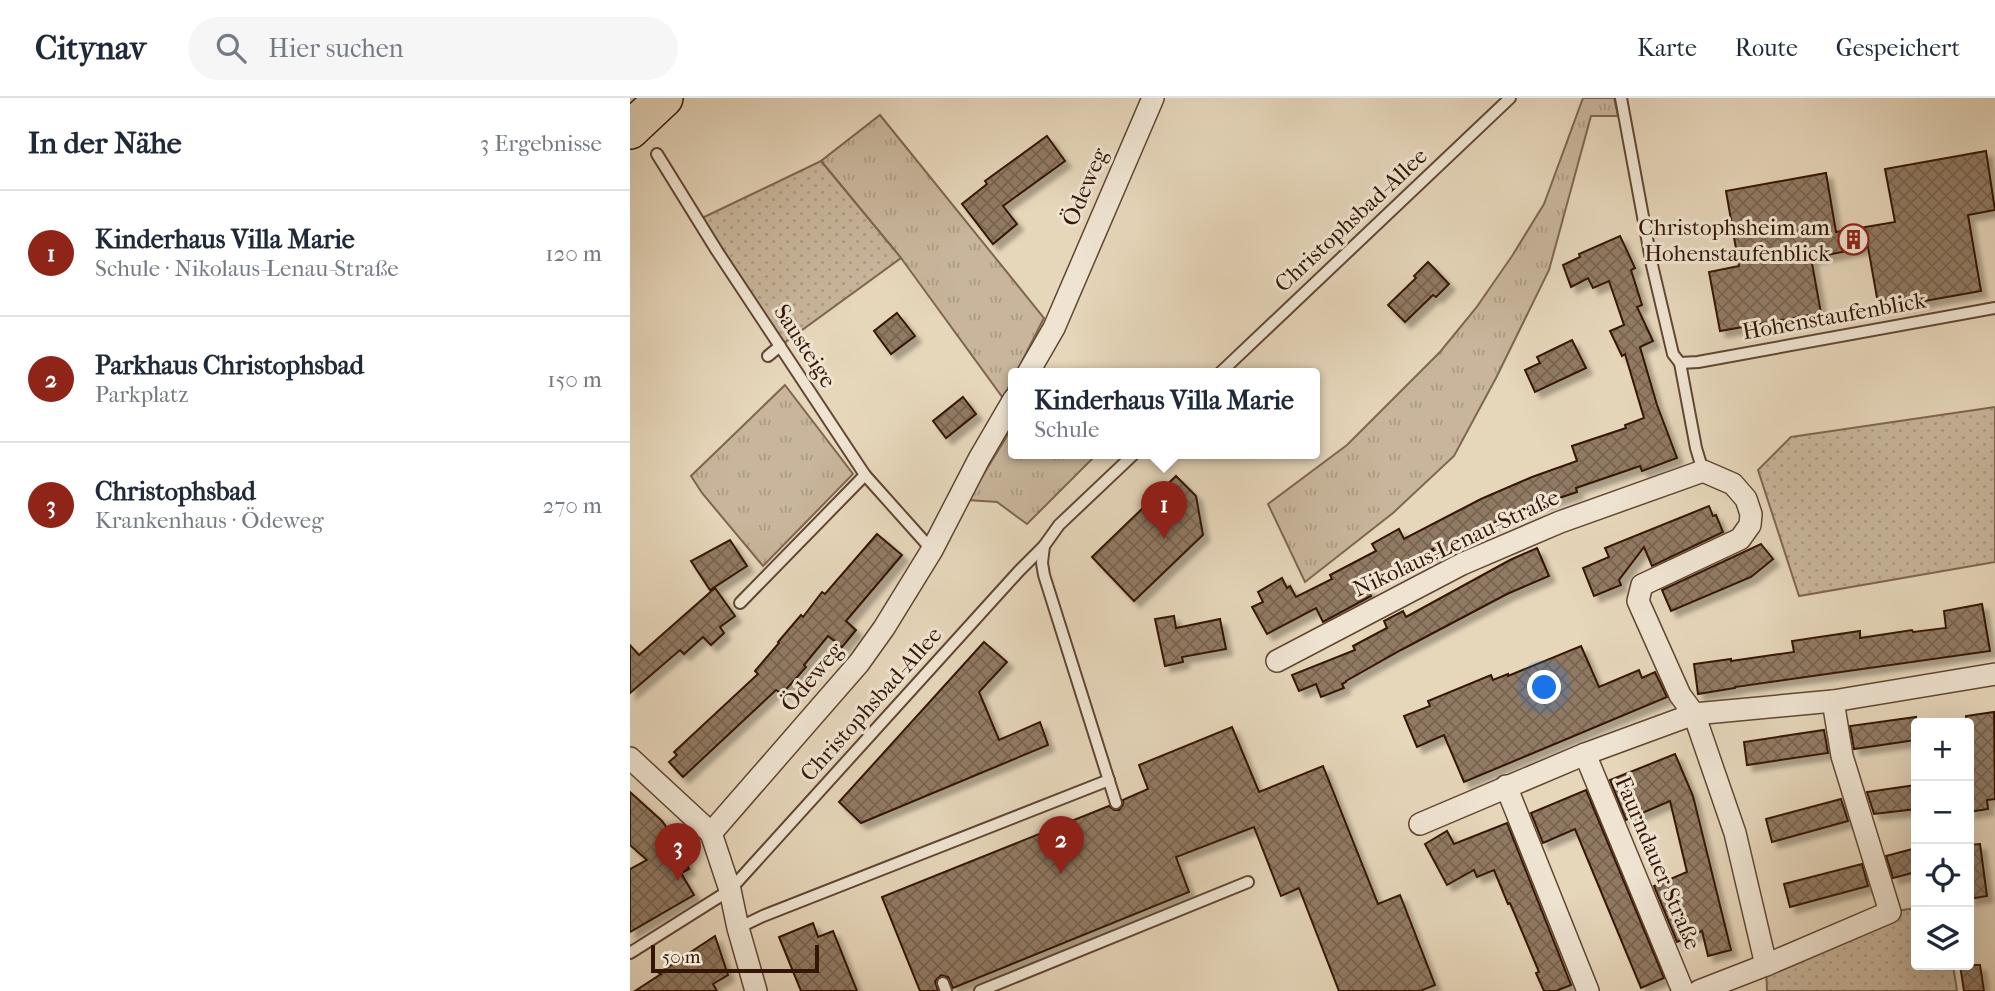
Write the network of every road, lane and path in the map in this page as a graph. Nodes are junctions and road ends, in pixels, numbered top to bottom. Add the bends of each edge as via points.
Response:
1 (664, 98) edge
2 (1153, 98) edge
3 (1510, 98) edge
4 (1620, 98) edge
5 (630, 130) edge
6 (657, 154) dead end
7 (1995, 308) edge
8 (780, 346) junction
9 (768, 356) dead end
10 (1680, 363) junction
11 (1031, 368) edge
12 (1225, 368) edge
13 (1008, 408) edge
14 (1129, 459) edge
15 (1703, 471) junction
16 (865, 475) junction
17 (1044, 546) junction
18 (932, 550) junction
19 (740, 603) dead end
20 (1277, 660) dead end
21 (1995, 674) edge
22 (1833, 701) junction
23 (1694, 714) junction
24 (1585, 754) junction
25 (630, 758) edge
26 (1109, 780) junction
27 (1506, 786) junction
28 (1116, 803) dead end
29 (1420, 824) dead end
30 (711, 833) junction
31 (1248, 882) dead end
32 (730, 890) junction
33 (738, 928) junction
34 (630, 953) edge
35 (1766, 965) junction
36 (755, 991) edge
37 (980, 991) edge
38 (1588, 991) edge
39 (1683, 991) edge
40 (1699, 991) edge

1 - 5 highway
2 - 11 street, Ödeweg via 1054,328
3 - 12 lane, Christophsbad-Allee
4 - 10 lane via 1652,265
6 - 8 lane, Sausteige
7 - 10 lane, Hohenstaufenblick
8 - 9 lane
8 - 16 lane, Sausteige
10 - 15 lane
13 - 18 street, Ödeweg
14 - 17 lane, Christophsbad-Allee via 1059,525
15 - 20 street, Nikolaus-Lenau-Straße via 1559,522 1462,564
15 - 23 street via 1733,484 1746,499 1749,525 1740,540 1642,585 1638,601 1680,695
16 - 18 lane, Sausteige
16 - 19 lane
17 - 26 lane via 1044,575
17 - 32 lane, Christophsbad-Allee
18 - 30 street, Ödeweg via 859,663
21 - 22 street
22 - 23 street
22 - 35 street via 1842,756 1890,912
23 - 24 street
23 - 35 street via 1735,833
24 - 27 street
24 - 39 street, Faurndauer Straße
25 - 30 street
26 - 28 lane
26 - 33 lane
27 - 29 street
27 - 38 street
30 - 32 street
31 - 37 lane
32 - 33 street
32 - 34 lane, Christophsbad-Allee
33 - 36 street
35 - 40 street

